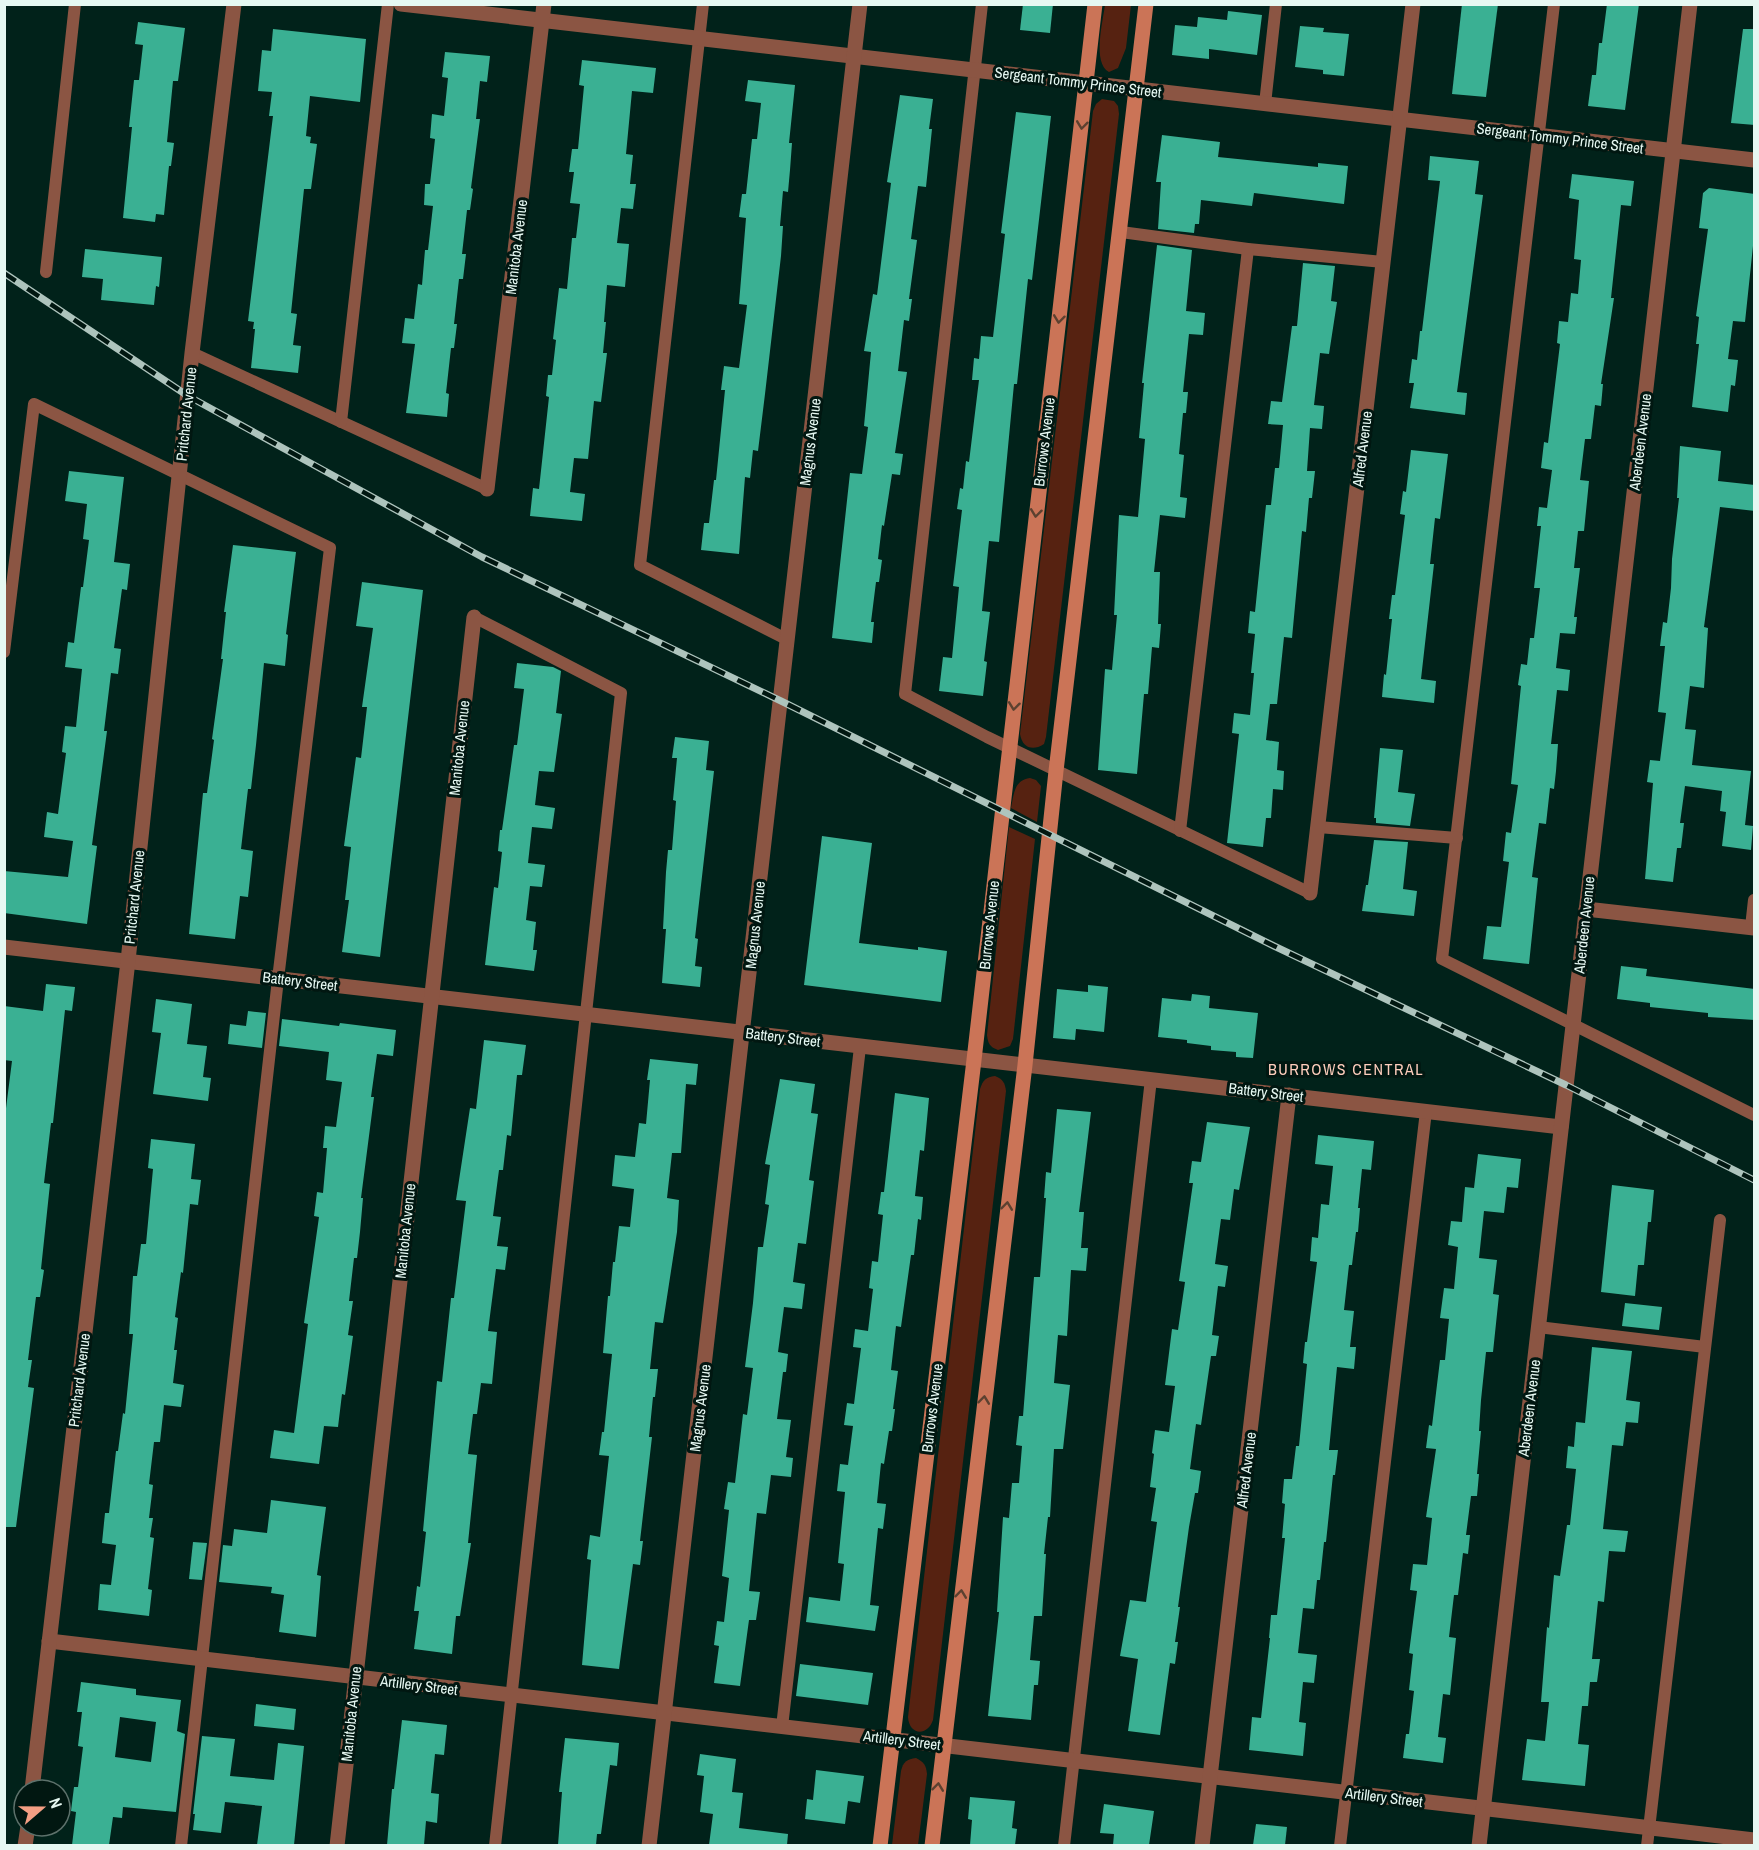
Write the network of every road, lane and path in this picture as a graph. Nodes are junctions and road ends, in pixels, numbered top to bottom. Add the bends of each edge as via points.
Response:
1 (75, 4) edge
2 (234, 4) edge
3 (388, 4) edge
4 (401, 4) edge
5 (544, 4) edge
6 (703, 4) edge
7 (860, 4) edge
8 (982, 4) edge
9 (1095, 4) edge
10 (1146, 4) edge
11 (1276, 4) edge
12 (1413, 4) edge
13 (1554, 4) edge
14 (1690, 4) edge
15 (542, 21) junction
16 (699, 39) junction
17 (854, 57) junction
18 (974, 70) junction
19 (1086, 83) junction
20 (1136, 89) junction
21 (1265, 104) junction
22 (1400, 119) junction
23 (1539, 135) junction
24 (1673, 151) junction
25 (1755, 160) edge
26 (1120, 232) junction
27 (1248, 249) junction
28 (1383, 262) junction
29 (46, 272) dead end
30 (192, 353) junction
31 (341, 422) junction
32 (179, 474) junction
33 (487, 489) joint
34 (474, 617) joint
35 (788, 640) junction
36 (4, 652) edge
37 (1009, 748) junction
38 (1056, 771) junction
39 (1318, 827) junction
40 (1180, 831) junction
41 (1457, 838) junction
42 (1310, 893) joint
43 (1755, 900) edge
44 (1586, 909) junction
45 (1753, 928) edge
46 (4, 947) edge
47 (128, 961) junction
48 (278, 979) junction
49 (432, 997) junction
50 (586, 1014) junction
51 (1573, 1023) junction
52 (743, 1032) junction
53 (860, 1047) junction
54 (974, 1060) junction
55 (1024, 1065) junction
56 (1151, 1079) junction
57 (1289, 1095) junction
58 (1426, 1111) junction
59 (1755, 1114) edge
60 (1561, 1127) junction
61 (1720, 1220) dead end
62 (1538, 1327) junction
63 (1705, 1347) junction
64 (49, 1641) junction
65 (201, 1659) junction
66 (355, 1678) junction
67 (512, 1696) junction
68 (665, 1714) junction
69 (782, 1727) junction
70 (893, 1738) junction
71 (943, 1745) junction
72 (1073, 1761) junction
73 (33, 1778) edge
74 (1210, 1778) junction
75 (1347, 1793) junction
76 (1483, 1808) junction
77 (1649, 1828) junction
78 (1755, 1840) edge
79 (181, 1845) edge
80 (337, 1845) edge
81 (495, 1845) edge
82 (649, 1845) edge
83 (880, 1845) edge
84 (932, 1845) edge
85 (1064, 1845) edge
86 (1202, 1845) edge
87 (1340, 1845) edge
88 (1479, 1845) edge
89 (1647, 1845) edge

1 - 29 lane
2 - 30 street, Pritchard Avenue
3 - 31 lane
4 - 15 street, Sergeant Tommy Prince Street
5 - 15 street, Manitoba Avenue
6 - 16 lane
7 - 17 street, Magnus Avenue
8 - 18 lane
9 - 19 street, Burrows Avenue
10 - 20 street
11 - 21 lane
12 - 22 street, Alfred Avenue
13 - 23 lane
14 - 24 street, Aberdeen Avenue
15 - 16 street, Sergeant Tommy Prince Street
15 - 33 street, Manitoba Avenue
16 - 17 street, Sergeant Tommy Prince Street
16 - 35 lane via 640,565
17 - 18 street, Sergeant Tommy Prince Street
17 - 35 street, Magnus Avenue
18 - 19 street, Sergeant Tommy Prince Street
18 - 37 lane via 905,694
19 - 20 street, Sergeant Tommy Prince Street
19 -> 37 street, Burrows Avenue
20 - 21 street, Sergeant Tommy Prince Street
20 - 26 street
21 - 22 street, Sergeant Tommy Prince Street
22 - 23 street, Sergeant Tommy Prince Street
22 - 28 street, Alfred Avenue
23 - 24 street, Sergeant Tommy Prince Street
23 - 41 lane
24 - 25 street, Sergeant Tommy Prince Street
24 - 44 street, Aberdeen Avenue
26 - 27 lane
26 - 38 street
27 - 28 lane
27 - 40 lane
28 - 39 street, Alfred Avenue
30 - 31 lane
30 - 32 street, Pritchard Avenue
31 - 33 lane
32 - 36 lane via 34,404
32 - 47 street, Pritchard Avenue
32 - 48 lane via 330,548
34 - 49 street, Manitoba Avenue
34 - 50 lane via 621,693
35 - 52 street, Magnus Avenue
37 - 38 lane
37 - 54 street, Burrows Avenue
38 - 40 lane
38 - 55 street
39 - 41 lane
39 - 42 street, Alfred Avenue
40 - 42 lane
41 - 51 lane via 1442,959
43 - 45 lane
44 - 45 street
44 - 51 street, Aberdeen Avenue
46 - 47 street, Battery Street
47 - 48 street, Battery Street
47 - 64 street, Pritchard Avenue
48 - 49 street, Battery Street
48 - 65 lane
49 - 50 street, Battery Street
49 - 66 street, Manitoba Avenue
50 - 52 street, Battery Street
50 - 67 lane
51 - 59 lane
51 - 60 street, Aberdeen Avenue
52 - 53 street, Battery Street
52 - 68 street, Magnus Avenue
53 - 54 street, Battery Street
53 - 69 lane
54 - 55 street, Battery Street
54 - 70 street, Burrows Avenue
55 - 56 street, Battery Street
71 -> 55 street
56 - 57 street, Battery Street
56 - 72 lane
57 - 58 street, Battery Street
57 - 74 street, Alfred Avenue
58 - 60 street, Battery Street
58 - 75 lane
60 - 62 street, Aberdeen Avenue
61 - 63 lane
62 - 63 lane
62 - 76 street, Aberdeen Avenue
63 - 77 lane
64 - 65 street, Artillery Street
64 - 73 street, Pritchard Avenue
65 - 66 street, Artillery Street
65 - 79 lane
66 - 67 street, Artillery Street
66 - 80 street, Manitoba Avenue
67 - 68 street, Artillery Street
67 - 81 lane
68 - 69 street, Artillery Street
68 - 82 street, Magnus Avenue
69 - 70 street, Artillery Street
70 - 71 street, Artillery Street
70 - 83 street, Burrows Avenue
71 - 72 street, Artillery Street
84 -> 71 street
72 - 74 street, Artillery Street
72 - 85 lane
74 - 75 street, Artillery Street
74 - 86 street, Alfred Avenue
75 - 76 street, Artillery Street
75 - 87 lane
76 - 77 street, Artillery Street
76 - 88 street, Aberdeen Avenue
77 - 78 street, Artillery Street
77 - 89 lane

